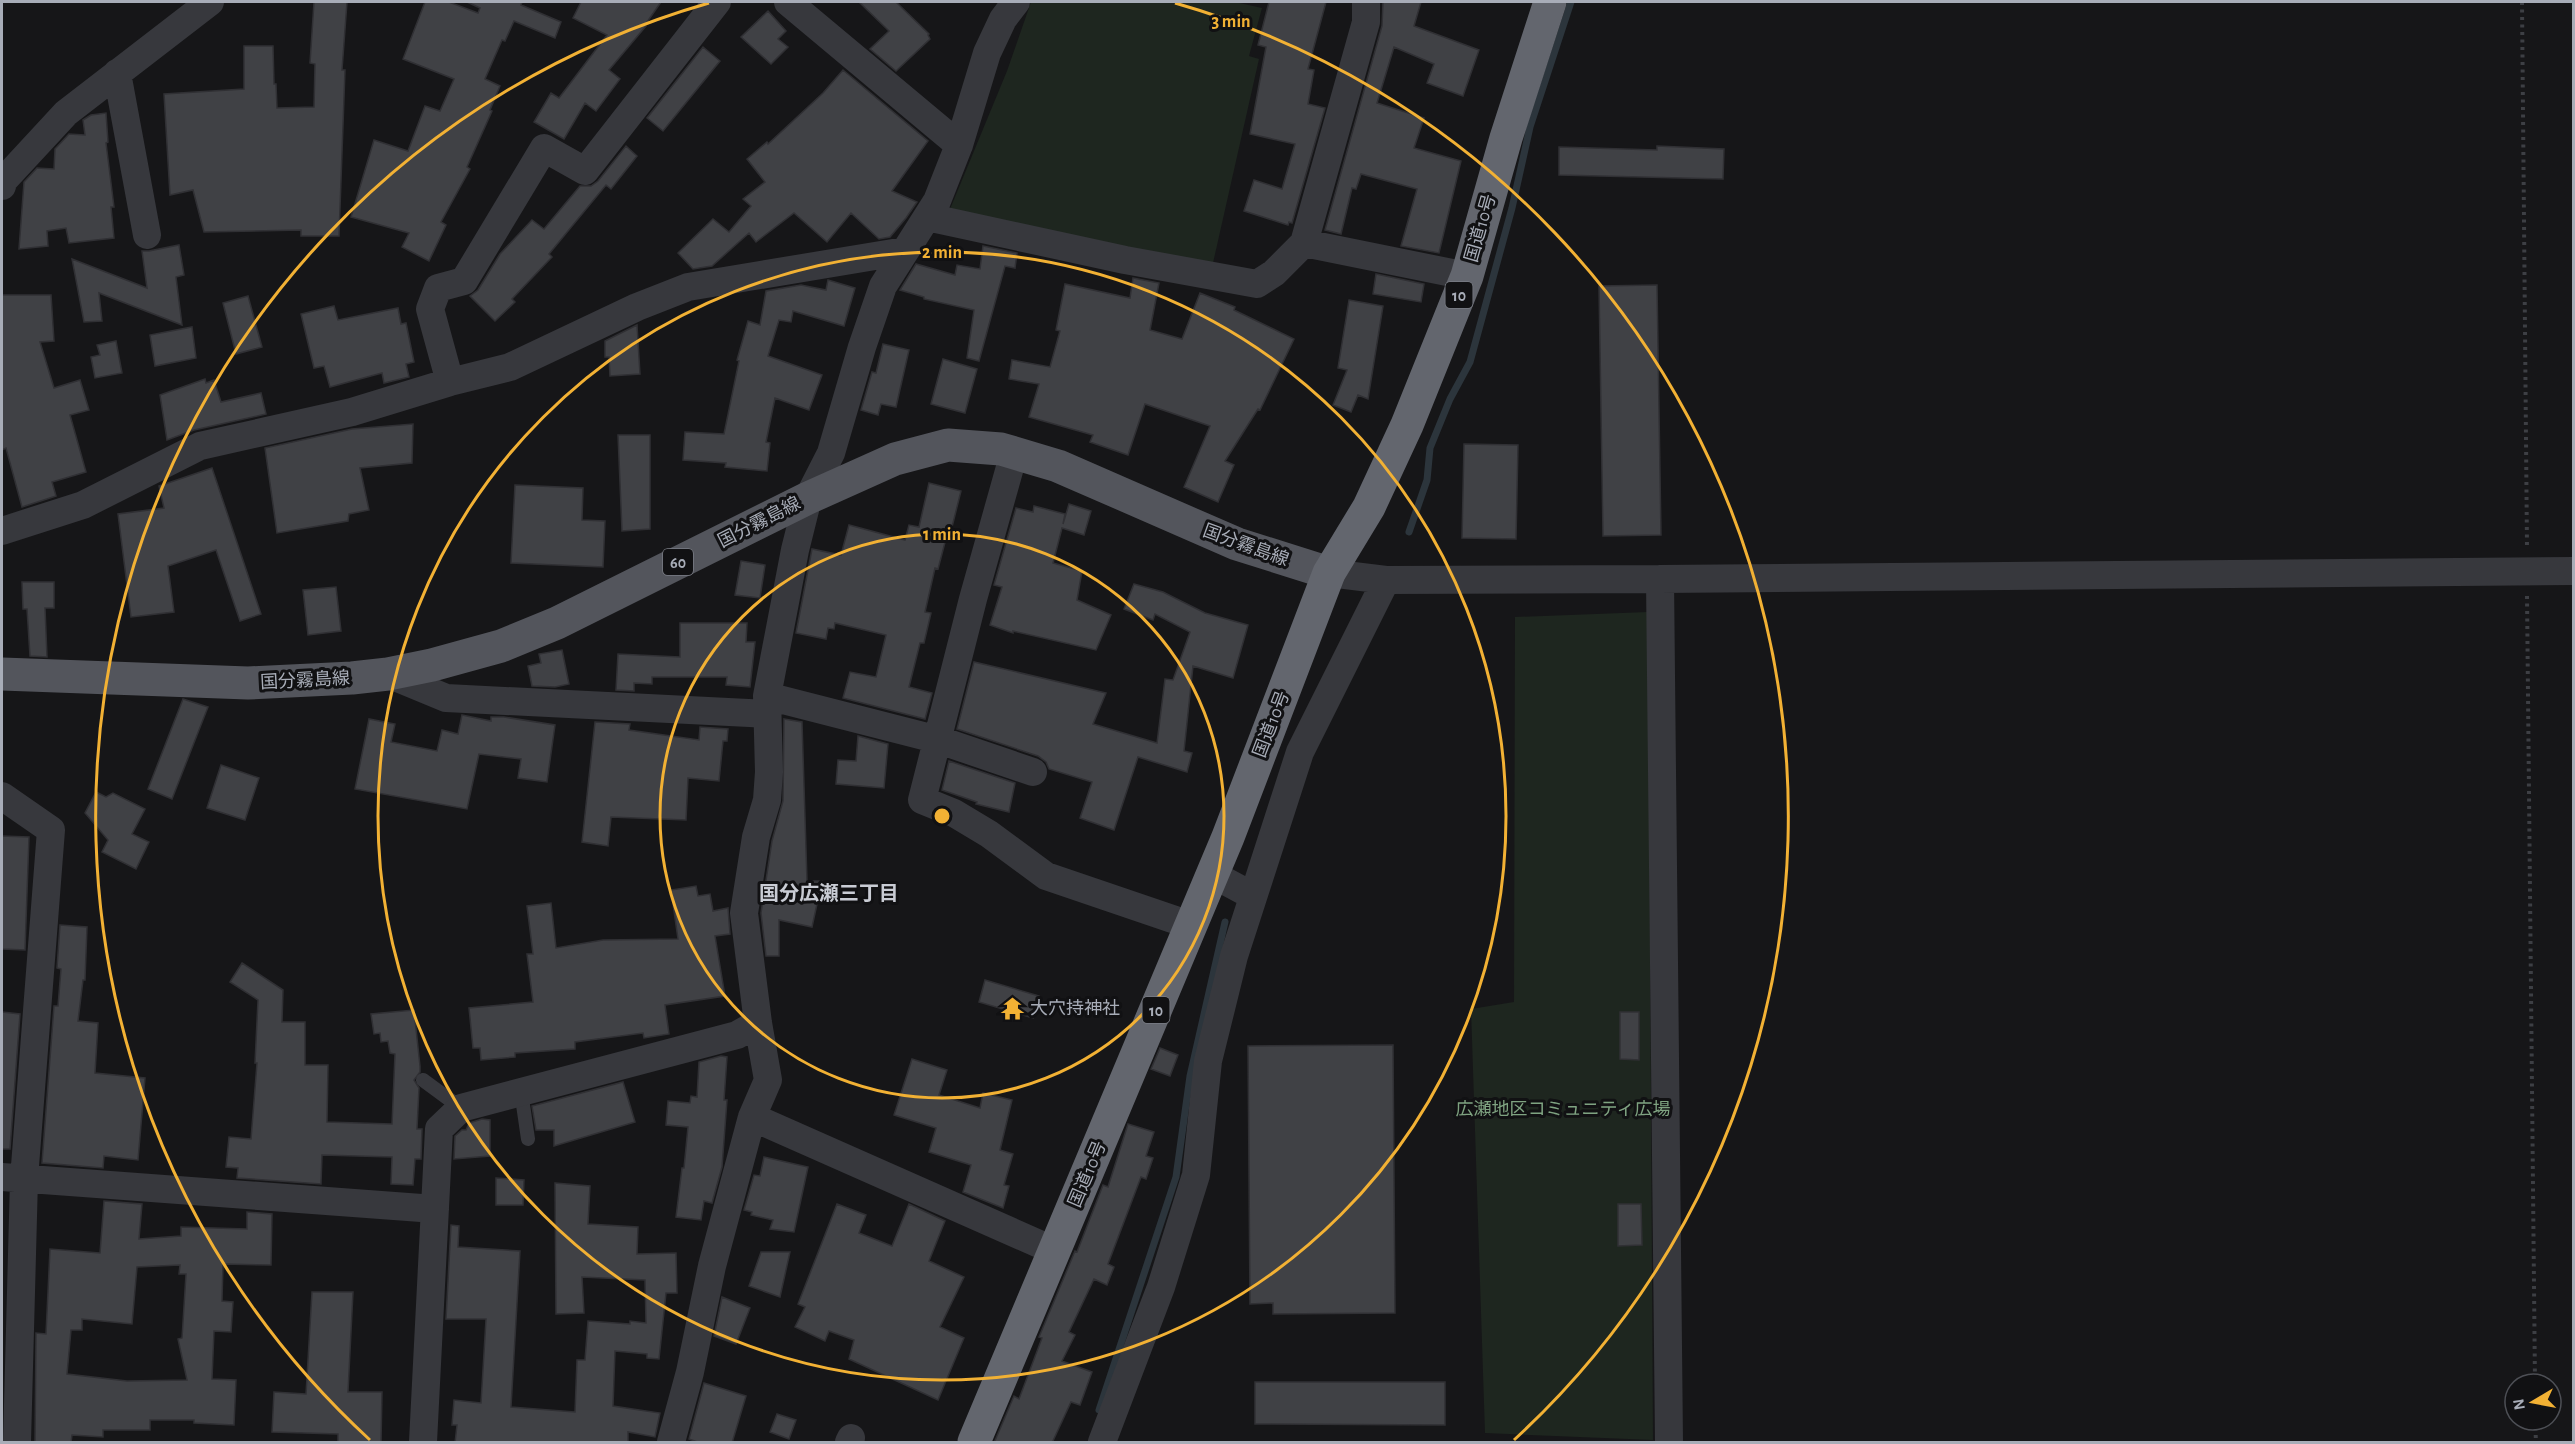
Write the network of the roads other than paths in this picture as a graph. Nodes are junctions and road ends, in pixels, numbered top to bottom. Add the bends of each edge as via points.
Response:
1 (210, 2) edge
2 (717, 2) edge
3 (788, 2) edge
4 (1016, 2) edge
5 (1366, 2) edge
6 (1550, 2) edge
7 (117, 73) junction
8 (959, 145) junction
9 (2, 186) edge
10 (927, 217) junction
11 (147, 235) dead end
12 (1304, 243) junction
13 (905, 251) junction
14 (1467, 276) junction
15 (450, 382) junction
16 (1014, 453) junction
17 (808, 498) junction
18 (2, 531) edge
19 (2574, 571) edge
20 (1329, 573) junction
21 (1660, 579) junction
22 (1386, 580) junction
23 (2, 674) edge
24 (388, 674) junction
25 (767, 705) junction
26 (939, 740) junction
27 (1033, 772) dead end
28 (2, 796) edge
29 (1212, 874) junction
30 (1253, 896) junction
31 (1190, 925) junction
32 (758, 1023) junction
33 (423, 1080) dead end
34 (520, 1090) junction
35 (461, 1108) junction
36 (752, 1117) junction
37 (528, 1139) dead end
38 (13, 1178) edge
39 (435, 1209) junction
40 (1055, 1251) junction
41 (17, 1443) edge
42 (423, 1443) edge
43 (671, 1443) edge
44 (974, 1443) edge
45 (1102, 1443) edge
46 (1669, 1443) edge

1 - 7 street
2 - 15 street via 585,171 544,148 464,281 438,288 430,309
3 - 8 street
4 - 8 street via 987,53
5 - 12 street via 1366,22
6 - 14 highway, 国道10号 / 10
7 - 9 street via 66,112
7 - 11 street
8 - 10 street via 938,201
10 - 12 street via 1257,284
10 - 13 street
12 - 14 street
13 - 15 street via 688,287 510,367
13 - 17 street via 883,286 831,453
14 - 20 highway, 国道10号 / 10 via 1407,425 1368,507
15 - 18 street via 352,412 200,446 83,505
16 - 17 main road, 国分霧島線 / 60 via 948,445 913,453
16 - 20 main road, 国分霧島線 / 60 via 1058,466 1237,544
16 - 26 street
17 - 24 main road, 国分霧島線 / 60 via 557,623 501,646
17 - 25 street
19 - 21 street
20 - 22 street
20 - 29 highway, 国道10号 / 10
21 - 22 street
21 - 46 street
22 - 30 street via 1300,752
23 - 24 main road, 国分霧島線 / 60 via 248,683
24 - 25 street via 446,698
25 - 26 street
25 - 32 street via 767,800 756,837 744,913
26 - 27 street
26 - 31 street via 922,800 989,834 1046,876
28 - 38 street via 51,830
29 - 30 street
29 - 31 highway, 国道10号 / 10
30 - 45 street via 1208,1061 1197,1175 1161,1287
31 - 40 highway, 国道10号 / 10
32 - 34 street via 737,1035
32 - 36 street via 768,1080
33 - 35 lane
34 - 35 street
34 - 37 lane
35 - 39 street via 439,1129
36 - 40 street
36 - 43 street
38 - 39 street
38 - 41 street
39 - 42 street
40 - 44 highway, 国道10号 / 10

